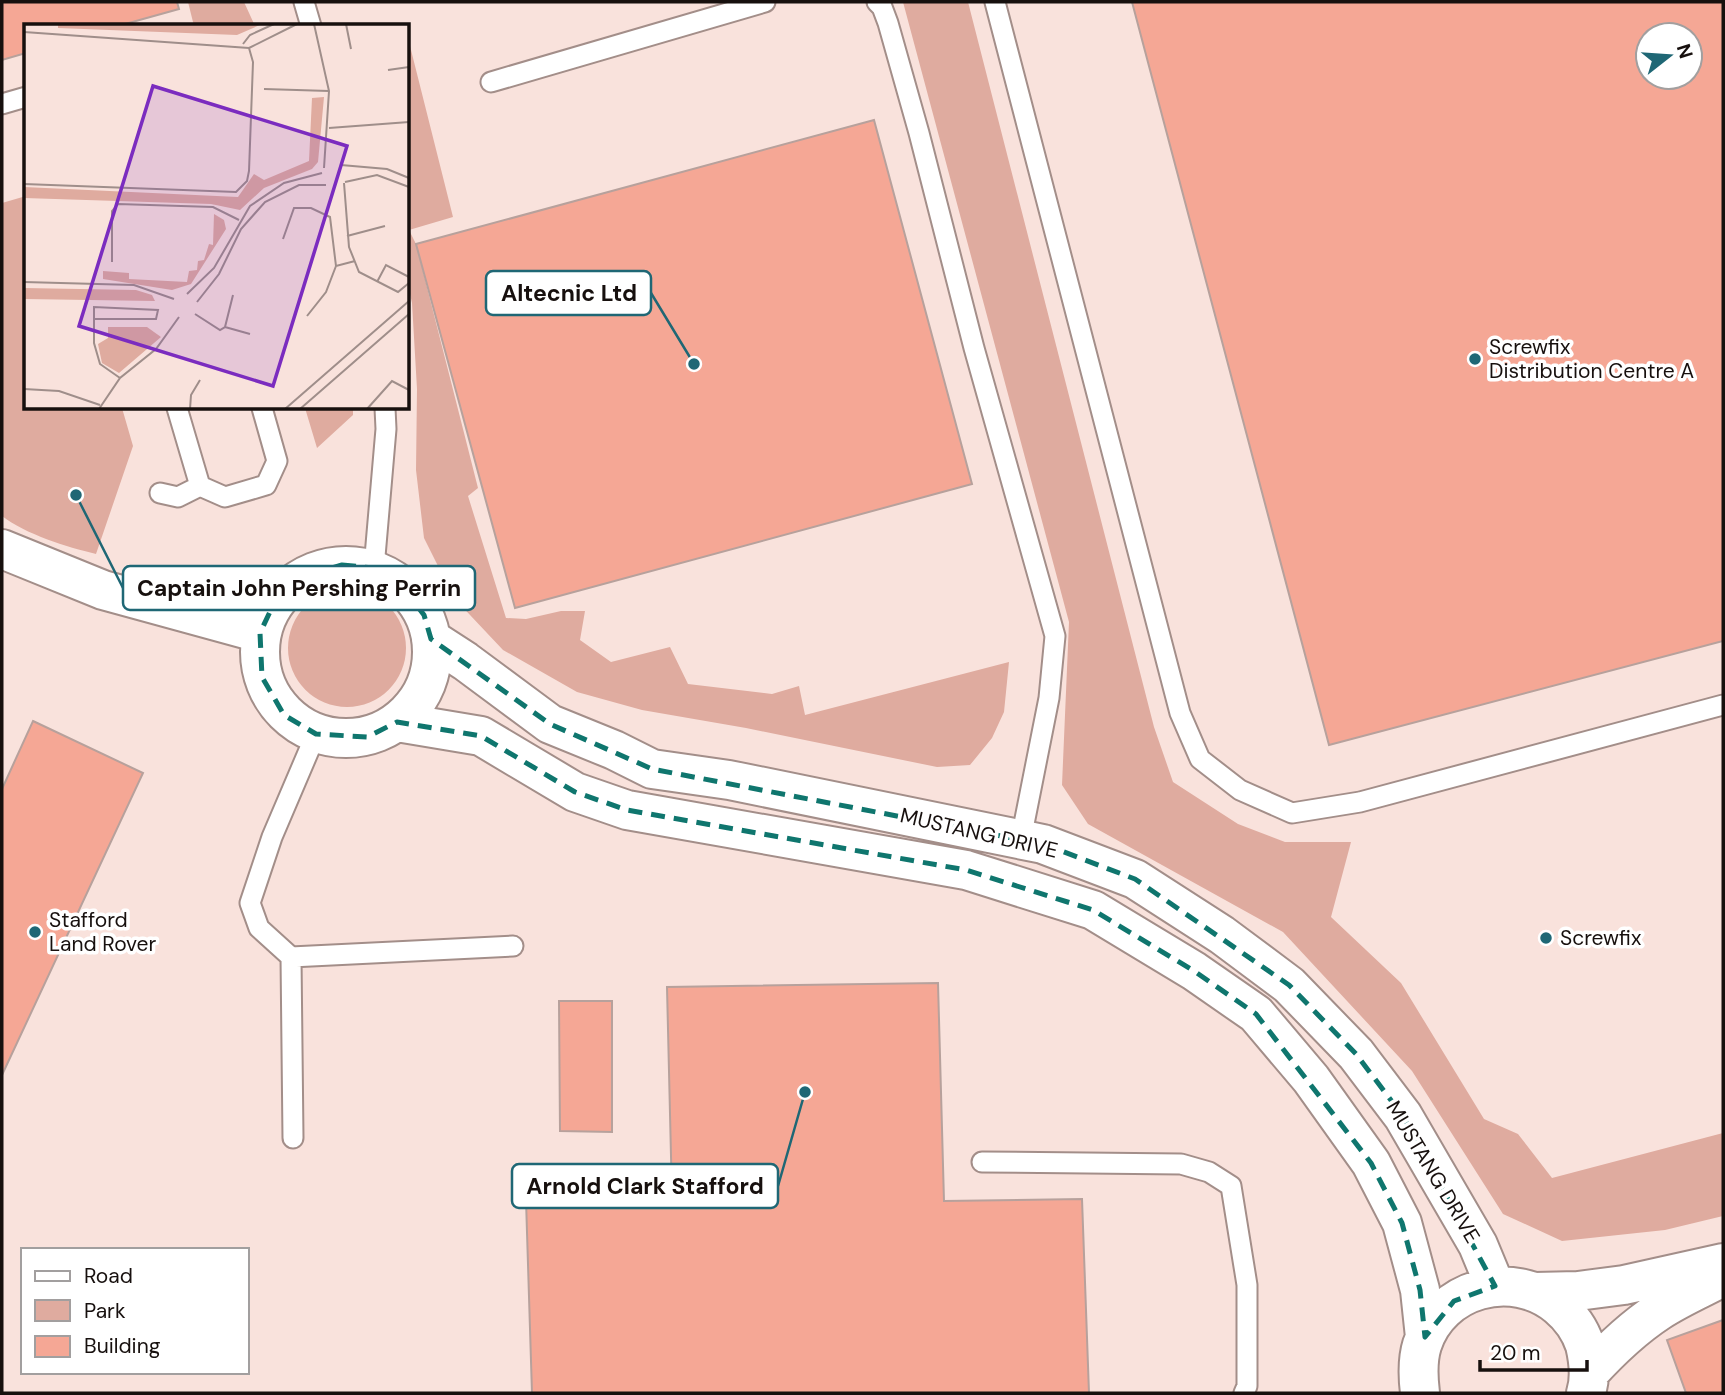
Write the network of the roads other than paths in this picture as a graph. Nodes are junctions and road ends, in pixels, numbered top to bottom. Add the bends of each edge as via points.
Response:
1 (304, 2) edge
2 (765, 2) edge
3 (877, 2) edge
4 (995, 2) edge
5 (310, 24) edge
6 (491, 82) dead end
7 (24, 98) edge
8 (2, 104) edge
9 (178, 410) edge
10 (263, 410) edge
11 (385, 410) edge
12 (200, 486) junction
13 (160, 493) dead end
14 (2, 549) edge
15 (374, 568) junction
16 (260, 634) junction
17 (431, 639) junction
18 (1723, 705) edge
19 (397, 722) junction
20 (316, 734) junction
21 (1021, 839) junction
22 (513, 946) dead end
23 (291, 957) junction
24 (293, 1138) dead end
25 (982, 1161) dead end
26 (1723, 1263) edge
27 (1723, 1277) edge
28 (1495, 1286) junction
29 (1535, 1292) junction
30 (1416, 1372) edge
31 (1587, 1387) edge
32 (1244, 1393) edge

1 - 5 lane
2 - 6 lane
3 - 21 lane via 919,133 1055,636 1049,698
4 - 18 lane via 1180,713 1200,759 1240,790 1292,813 1360,802
7 - 8 lane
9 - 12 lane
10 - 12 lane via 277,461 266,485 225,497
11 - 15 lane
12 - 13 lane via 178,497
14 - 16 street via 103,590
15 - 16 street via 342,565 302,577 275,601
15 - 17 street via 403,587 424,615
16 - 20 street via 262,677 284,715
17 - 19 street via 430,674 420,698
17 - 21 street, MUSTANG DRIVE via 550,724 652,769 729,780
19 - 20 street via 367,737
19 - 30 street, MUSTANG DRIVE via 481,736 575,792 627,810 966,870 1093,910 1194,971 1256,1014 1311,1079 1371,1163 1402,1223 1420,1290
20 - 23 lane via 272,837 250,903 259,928
21 - 28 street, MUSTANG DRIVE via 1135,878 1289,985 1356,1054 1403,1116 1478,1245
22 - 23 lane
23 - 24 lane
25 - 32 lane via 1181,1164 1209,1172 1231,1186 1247,1285
26 - 29 street via 1624,1285
27 - 31 street via 1660,1310 1635,1329 1606,1355
28 - 29 street
28 - 30 street via 1454,1301 1435,1319
29 - 31 street via 1566,1313 1583,1338 1589,1360

